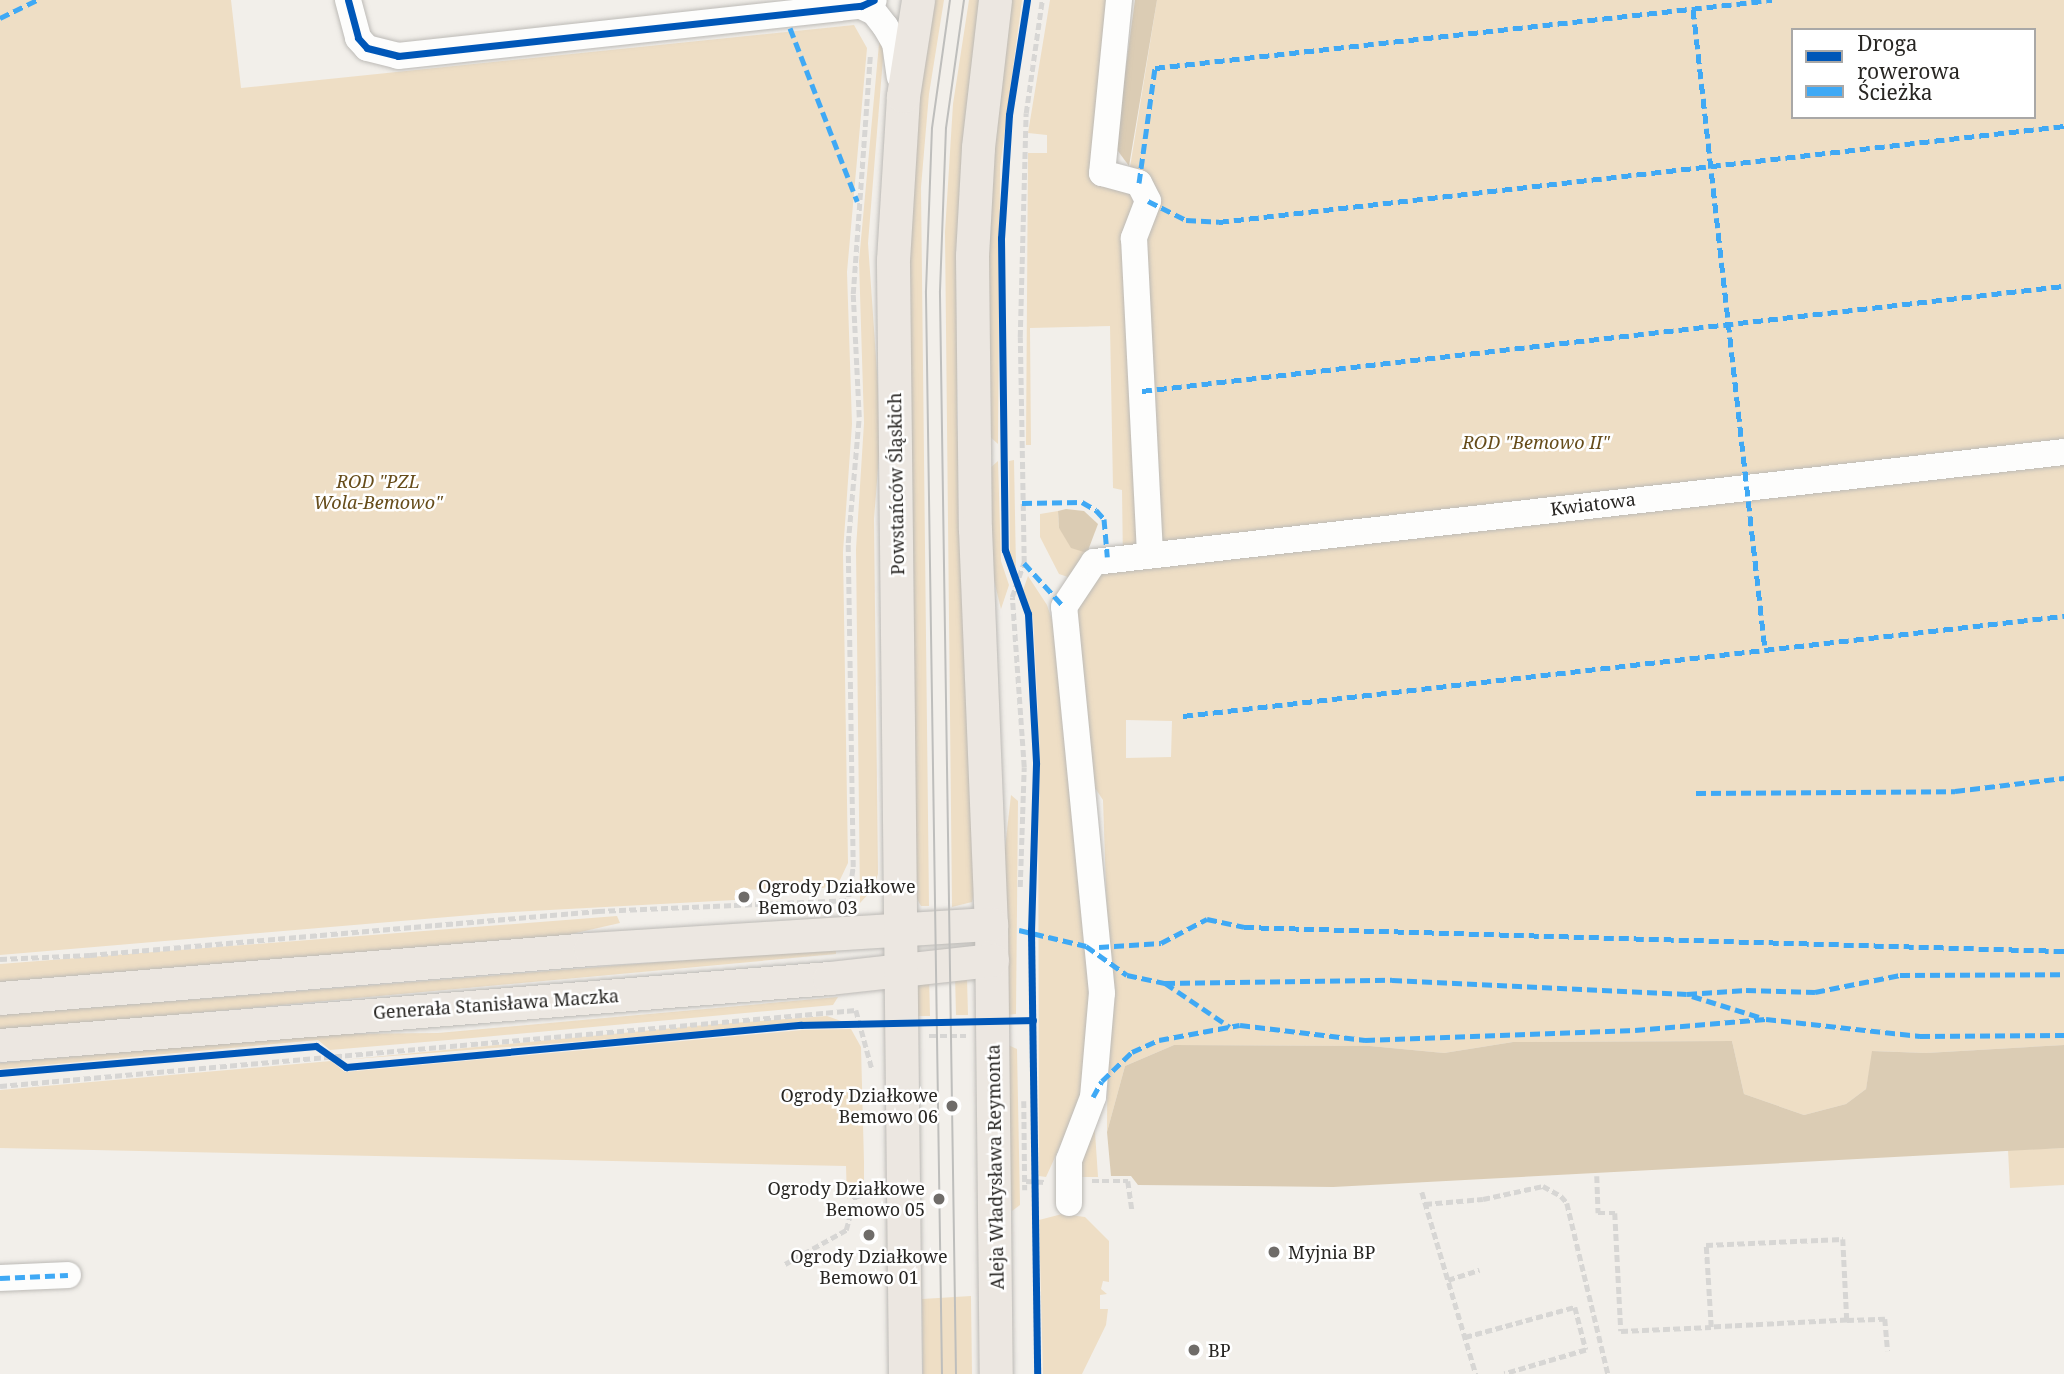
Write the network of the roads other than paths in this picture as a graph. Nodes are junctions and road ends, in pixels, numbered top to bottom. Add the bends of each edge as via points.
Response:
1 (348, 0) edge
2 (918, 0) edge
3 (995, 0) edge
4 (1119, 0) edge
5 (870, 6) edge
6 (755, 8) edge
7 (903, 96) junction
8 (2064, 452) edge
9 (1150, 553) junction
10 (991, 924) junction
11 (904, 928) junction
12 (992, 960) junction
13 (904, 969) junction
14 (0, 998) edge
15 (0, 1045) edge
16 (1069, 1203) dead end
17 (68, 1275) dead end
18 (0, 1278) edge
19 (905, 1374) edge
20 (996, 1374) edge

1 - 6 street via 358,38 367,48 398,56
2 - 7 main road, Powstańców Śląskich
3 - 10 main road via 978,148 972,256 975,529
4 - 9 street via 1102,173 1139,183 1148,201 1134,238
5 - 6 street
5 - 7 street via 895,43
7 - 11 main road, Powstańców Śląskich via 893,302
8 - 9 street, Kwiatowa
9 - 16 street, Kwiatowa via 1094,562 1064,607 1102,993 1093,1097 1069,1160
10 - 11 main road
10 - 12 main road
11 - 13 main road, Powstańców Śląskich
11 - 14 main road
12 - 13 main road, Generała Stanisława Maczka
12 - 20 main road, Aleja Władysława Reymonta
13 - 15 main road, Generała Stanisława Maczka
13 - 19 main road
17 - 18 street

